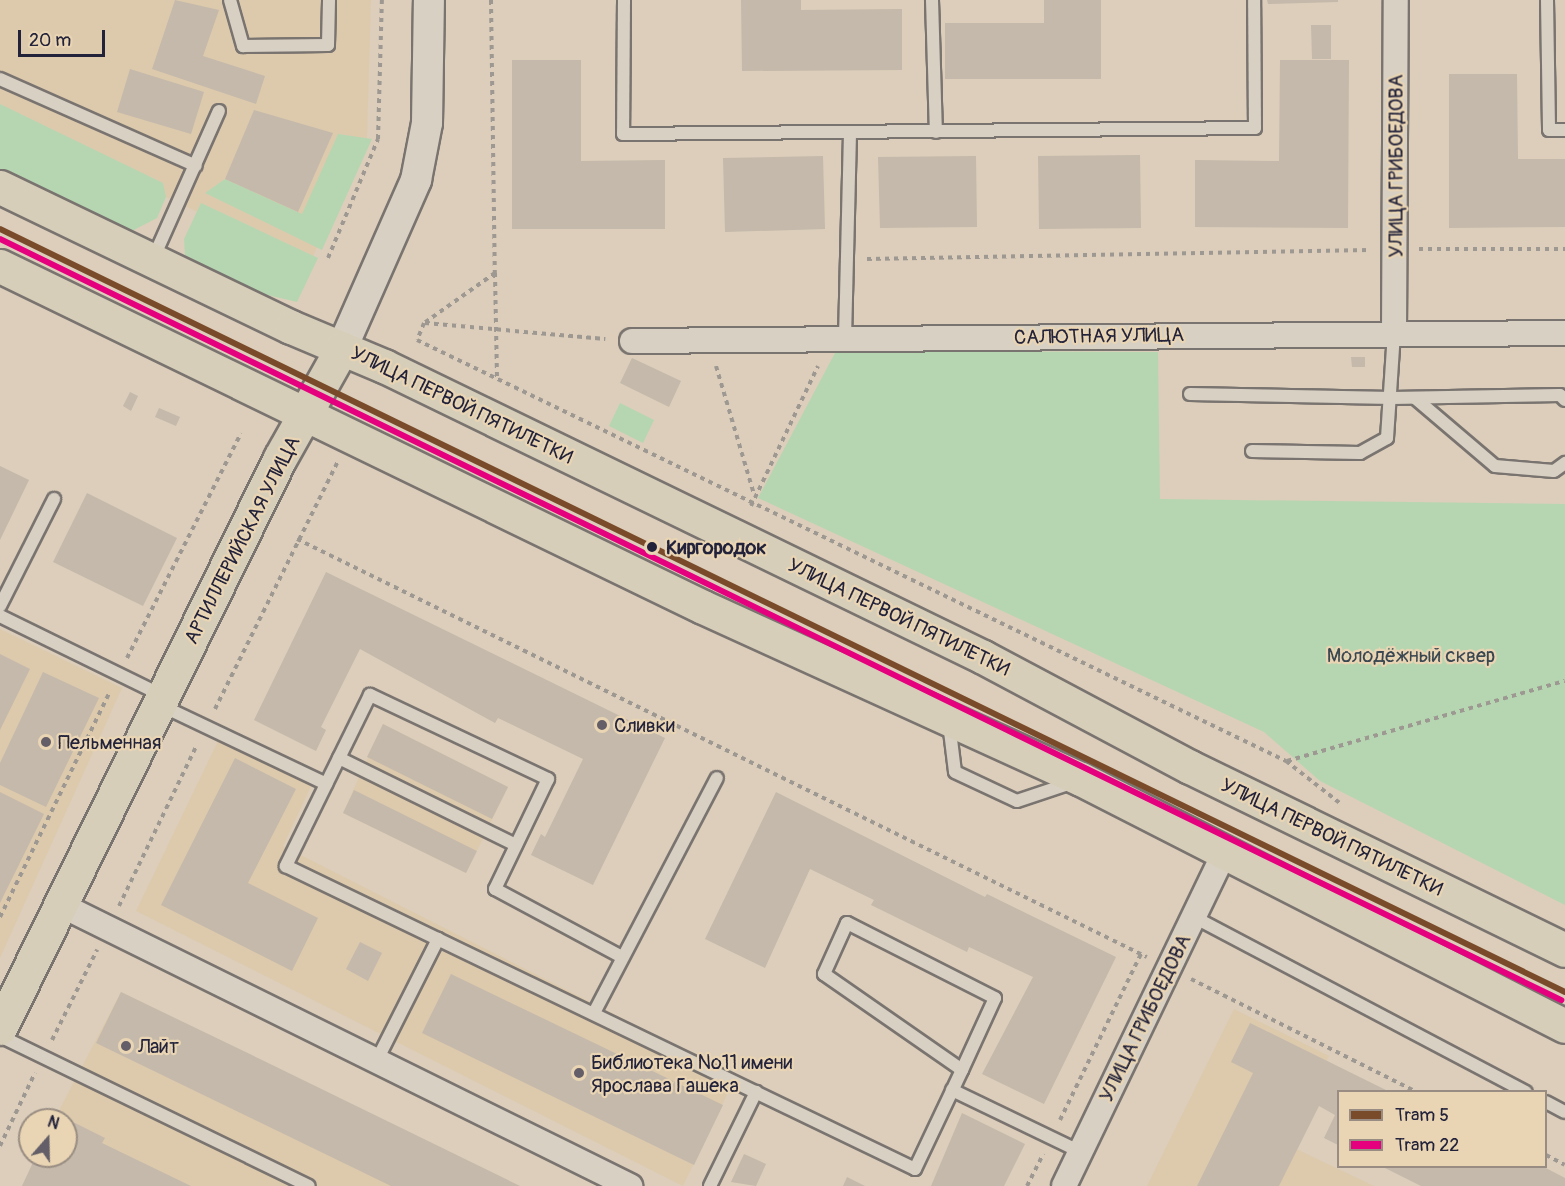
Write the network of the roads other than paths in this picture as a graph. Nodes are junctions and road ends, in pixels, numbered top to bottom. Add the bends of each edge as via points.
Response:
1 (230, 0) edge
2 (329, 0) edge
3 (429, 0) edge
4 (624, 0) edge
5 (932, 0) edge
6 (1254, 0) edge
7 (1396, 0) edge
8 (1547, 0) edge
9 (0, 79) edge
10 (219, 111) dead end
11 (1565, 130) edge
12 (850, 132) junction
13 (936, 132) junction
14 (196, 166) junction
15 (0, 187) edge
16 (152, 260) junction
17 (0, 266) edge
18 (1394, 333) junction
19 (1565, 333) edge
20 (838, 338) junction
21 (632, 341) road end
22 (342, 348) junction
23 (1190, 394) dead end
24 (1392, 398) junction
25 (1415, 398) junction
26 (1565, 400) edge
27 (308, 415) junction
28 (1252, 451) dead end
29 (1565, 464) edge
30 (54, 499) dead end
31 (0, 606) edge
32 (0, 616) edge
33 (161, 700) junction
34 (948, 718) junction
35 (339, 758) junction
36 (717, 778) dead end
37 (1081, 779) junction
38 (326, 784) junction
39 (516, 845) junction
40 (1226, 850) junction
41 (61, 905) junction
42 (1194, 917) junction
43 (438, 939) junction
44 (1565, 950) edge
45 (622, 957) junction
46 (594, 1013) junction
47 (1565, 1026) edge
48 (0, 1028) edge
49 (0, 1036) edge
50 (376, 1062) junction
51 (962, 1070) junction
52 (952, 1090) junction
53 (1522, 1090) edge
54 (756, 1092) junction
55 (1547, 1103) edge
56 (1565, 1112) edge
57 (1081, 1152) junction
58 (309, 1186) edge
59 (630, 1186) edge
60 (710, 1186) edge
61 (1064, 1186) edge

1 - 2 lane via 243,46 328,45
3 - 22 street, АРТИЛЛЕРИЙСКАЯ УЛИЦА via 423,152 406,208
4 - 12 lane via 623,134
5 - 13 lane
6 - 13 lane via 1255,128
7 - 18 street, УЛИЦА ГРИБОЕДОВА
8 - 11 lane via 1549,130
9 - 14 lane
10 - 14 lane
12 - 13 lane
12 - 20 lane via 850,259
14 - 16 lane
15 - 16 main road, УЛИЦА ПЕРВОЙ ПЯТИЛЕТКИ
16 - 22 main road, УЛИЦА ПЕРВОЙ ПЯТИЛЕТКИ
17 - 27 main road
18 - 19 street, САЛЮТНАЯ УЛИЦА
18 - 20 street, САЛЮТНАЯ УЛИЦА
18 - 24 lane
20 - 21 street, САЛЮТНАЯ УЛИЦА
22 - 27 main road, АРТИЛЛЕРИЙСКАЯ УЛИЦА
22 - 44 main road, УЛИЦА ПЕРВОЙ ПЯТИЛЕТКИ via 983,657 1190,767
23 - 24 lane
24 - 25 lane
24 - 28 lane via 1387,438 1360,453
25 - 26 lane via 1560,395
25 - 29 lane via 1495,466 1554,471
27 - 33 main road, АРТИЛЛЕРИЙСКАЯ УЛИЦА via 280,458
27 - 34 main road via 703,607
30 - 31 lane
32 - 33 lane
33 - 38 lane via 206,727
33 - 41 main road, АРТИЛЛЕРИЙСКАЯ УЛИЦА
34 - 37 main road
34 - 37 lane via 955,772 1017,801
35 - 38 lane
35 - 39 lane
35 - 39 lane via 370,695 548,779
36 - 45 lane
37 - 40 main road
38 - 43 lane via 286,866
39 - 45 lane via 495,889
40 - 42 street, УЛИЦА ГРИБОЕДОВА
40 - 47 main road
41 - 48 main road, АРТИЛЛЕРИЙСКАЯ УЛИЦА
41 - 50 street
42 - 53 lane
42 - 57 street, УЛИЦА ГРИБОЕДОВА
43 - 46 lane
43 - 50 lane
45 - 46 lane
46 - 54 lane
49 - 58 lane
50 - 59 street
51 - 51 lane via 824,974 847,923 995,998
51 - 52 lane
52 - 54 lane via 915,1169
52 - 57 lane
54 - 60 lane
55 - 56 lane
57 - 61 street, УЛИЦА ГРИБОЕДОВА

